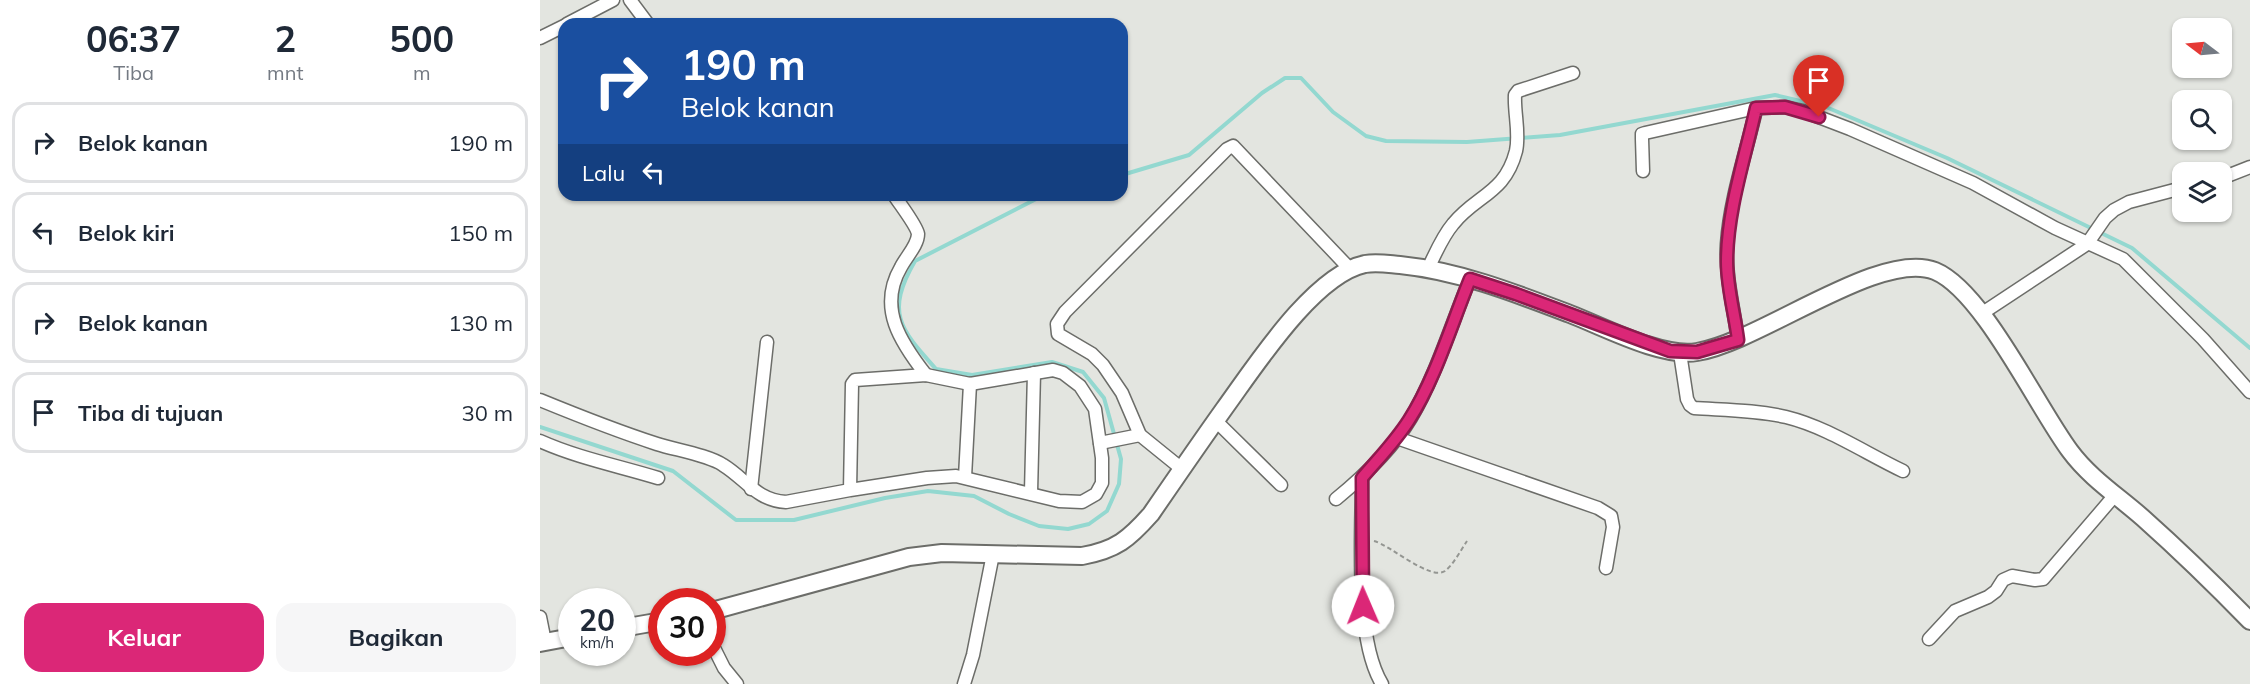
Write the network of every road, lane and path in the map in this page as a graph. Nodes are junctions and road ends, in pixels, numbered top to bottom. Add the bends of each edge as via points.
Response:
1 (613, 0) edge
2 (630, 0) edge
3 (579, 18) edge
4 (644, 18) edge
5 (558, 29) edge
6 (540, 38) edge
7 (1573, 73) dead end
8 (1756, 110) junction
9 (2250, 167) edge
10 (1643, 171) dead end
11 (2232, 174) edge
12 (2172, 191) edge
13 (898, 201) edge
14 (2089, 241) junction
15 (1350, 269) junction
16 (1428, 269) junction
17 (1470, 279) junction
18 (1981, 314) junction
19 (1738, 340) junction
20 (767, 342) dead end
21 (1680, 353) junction
22 (1034, 373) junction
23 (926, 375) junction
24 (970, 384) junction
25 (2250, 392) edge
26 (540, 400) edge
27 (1216, 421) junction
28 (1137, 436) junction
29 (1396, 438) junction
30 (540, 441) edge
31 (1100, 442) junction
32 (1182, 469) junction
33 (1903, 471) dead end
34 (965, 477) junction
35 (658, 478) dead end
36 (1362, 478) junction
37 (1281, 485) dead end
38 (751, 489) junction
39 (850, 490) junction
40 (1031, 492) junction
41 (2115, 495) junction
42 (1336, 499) dead end
43 (1362, 539) junction
44 (1467, 541) dead end
45 (993, 554) junction
46 (1606, 568) dead end
47 (726, 607) edge
48 (540, 617) edge
49 (2250, 621) edge
50 (1929, 639) dead end
51 (558, 640) edge
52 (542, 643) edge
53 (723, 666) edge
54 (737, 684) edge
55 (964, 684) edge
56 (1382, 684) edge

1 - 3 street
2 - 4 street
5 - 6 street
7 - 16 street via 1518,91 1514,101 1516,144 1509,169 1500,184 1451,225
8 - 10 street via 1642,134
8 - 14 street via 1785,107 1850,129 1973,183
8 - 19 street via 1727,244
9 - 11 street
12 - 14 street via 2128,202 2114,210
13 - 23 street via 918,237 895,278 891,310 904,345
14 - 18 street
14 - 25 street via 2128,263
15 - 16 street via 1380,263
15 - 27 street via 1321,290 1287,325
15 - 28 street via 1236,148 1227,149 1065,312 1058,324 1058,334 1103,365 1126,401
16 - 17 street
17 - 21 street
17 - 29 street via 1421,398
18 - 19 street via 1964,292 1934,271 1907,268 1852,285
18 - 41 street via 2072,454
19 - 21 street
20 - 38 street
21 - 33 street via 1687,399 1694,408 1788,417 1828,432
22 - 24 street
22 - 31 street via 1053,370 1071,377 1080,386 1095,409
22 - 40 street
23 - 24 street
23 - 39 street via 853,382
24 - 34 street
26 - 38 street via 628,435 712,459
27 - 32 street
27 - 37 street
28 - 31 street
28 - 32 street
29 - 36 street
29 - 46 street via 1598,508 1611,516 1614,527
30 - 35 street via 586,459
31 - 40 street via 1102,483 1090,499 1072,503
32 - 45 street via 1151,514 1117,546 1082,556
34 - 39 street via 927,478
34 - 40 street
36 - 42 street
36 - 43 street
38 - 39 street via 786,502
41 - 49 street via 2187,558
41 - 50 street via 2043,579 2012,576 2003,580 1988,597 1955,611
43 - 44 path via 1380,542 1407,561 1438,573 1445,571
43 - 56 street via 1367,638
45 - 47 street via 909,557
45 - 55 street
48 - 52 street
51 - 52 street
53 - 54 street

